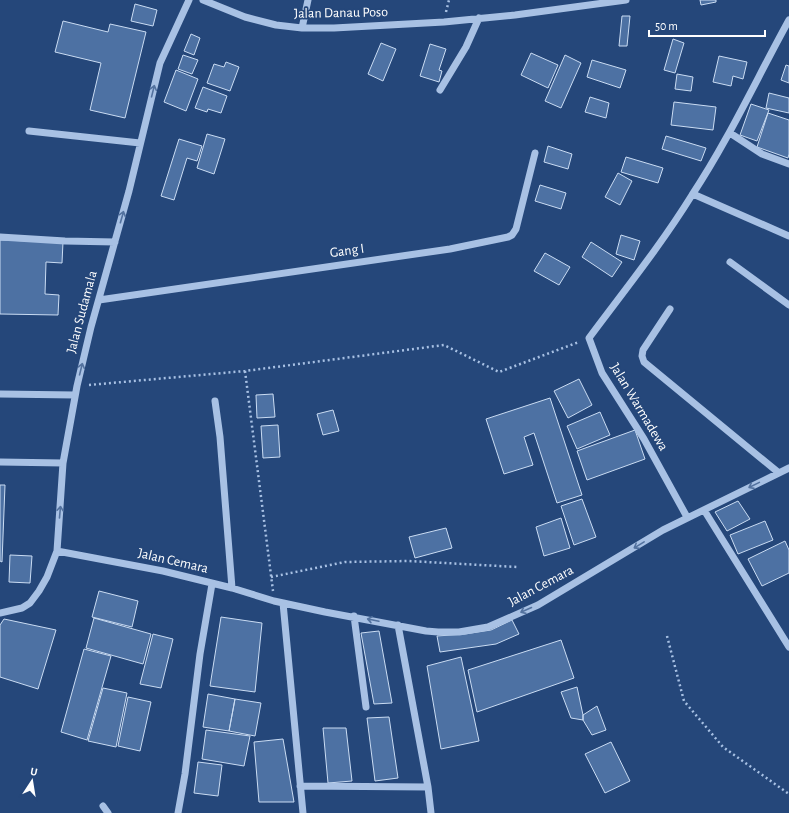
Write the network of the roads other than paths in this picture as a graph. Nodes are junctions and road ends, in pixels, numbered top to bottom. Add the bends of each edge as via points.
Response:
1 (189, 0) edge
2 (203, 0) edge
3 (308, 0) edge
4 (626, 0) edge
5 (480, 18) junction
6 (789, 20) edge
7 (302, 28) junction
8 (440, 90) dead end
9 (29, 131) dead end
10 (730, 134) junction
11 (140, 143) junction
12 (535, 153) dead end
13 (789, 164) edge
14 (693, 194) junction
15 (789, 236) edge
16 (0, 237) edge
17 (115, 242) junction
18 (730, 262) dead end
19 (99, 300) junction
20 (789, 305) edge
21 (670, 308) dead end
22 (0, 394) edge
23 (75, 396) junction
24 (215, 400) dead end
25 (0, 462) edge
26 (63, 463) junction
27 (789, 468) edge
28 (779, 472) junction
29 (704, 510) junction
30 (687, 517) junction
31 (56, 551) junction
32 (212, 584) junction
33 (232, 588) junction
34 (283, 603) junction
35 (0, 613) edge
36 (354, 616) junction
37 (398, 626) junction
38 (789, 647) edge
39 (366, 707) dead end
40 (300, 786) junction
41 (428, 787) junction
42 (103, 806) dead end
43 (108, 813) edge
44 (178, 813) edge
45 (303, 813) edge
46 (431, 813) edge

11 -> 1 street, Jalan Sudamala via 160,63
2 - 7 street, Jalan Danau Poso via 245,17
3 - 7 street
4 - 5 street, Jalan Danau Poso
5 - 7 street, Jalan Danau Poso
5 - 8 street
6 - 10 street
9 - 11 street
10 - 13 street via 762,154
10 - 14 street
17 -> 11 street, Jalan Sudamala via 130,192
12 - 19 street, Gang I via 516,229 508,237 450,249
14 - 15 street
14 - 30 street, Jalan Warmadewa via 589,338 602,373 644,439
16 - 17 street
17 - 19 street, Jalan Sudamala
18 - 20 street
23 -> 19 street, Jalan Sudamala
21 - 28 street via 643,350 644,362
22 - 23 street
23 - 26 street, Jalan Sudamala
24 - 33 street
25 - 26 street
31 -> 26 street, Jalan Sudamala
27 - 28 street, Jalan Cemara
28 -> 29 street, Jalan Cemara
29 - 30 street, Jalan Cemara
29 - 38 street
30 -> 37 street, Jalan Cemara via 538,605 488,627 459,632 438,632
31 - 32 street, Jalan Cemara via 162,571
31 - 35 street, Jalan Sudamala via 47,577 30,603 22,608
32 - 33 street, Jalan Cemara
32 - 44 street
33 - 34 street, Jalan Cemara
34 - 36 street, Jalan Cemara
34 - 40 street
37 -> 36 street, Jalan Cemara
36 - 39 street
37 - 41 street
40 - 41 street
40 - 45 street
41 - 46 street
42 - 43 street

